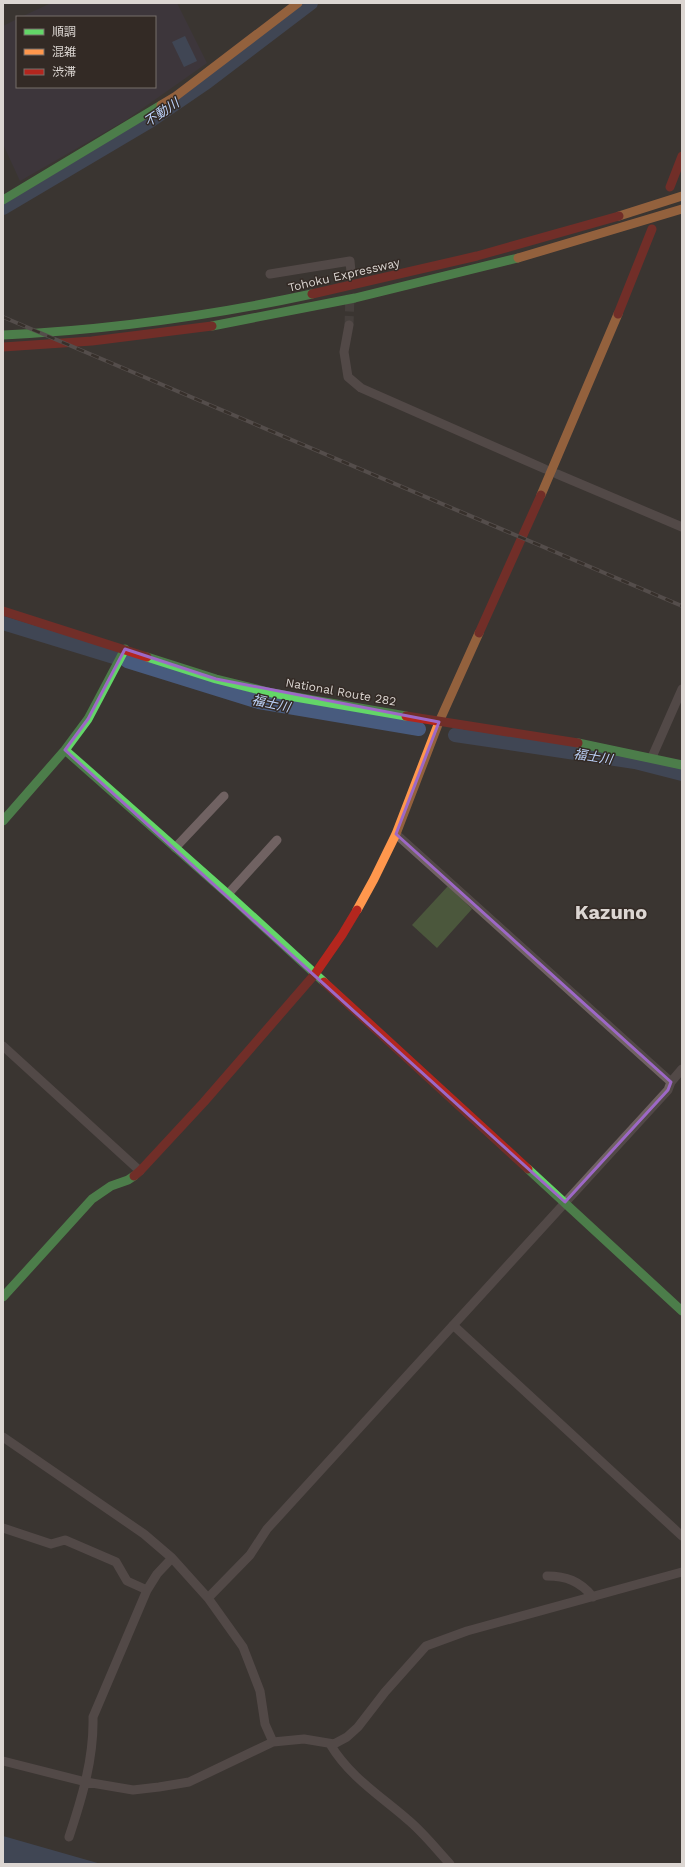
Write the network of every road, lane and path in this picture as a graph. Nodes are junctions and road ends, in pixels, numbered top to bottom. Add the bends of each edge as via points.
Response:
1 (298, 3) edge
2 (682, 156) edge
3 (670, 187) dead end
4 (682, 196) edge
5 (3, 200) edge
6 (682, 209) edge
7 (652, 229) dead end
8 (351, 272) dead end
9 (270, 274) dead end
10 (349, 325) tunnel mouth
11 (7, 335) edge
12 (3, 347) edge
13 (545, 469) dead end
14 (557, 474) dead end
15 (682, 527) edge
16 (3, 611) edge
17 (125, 649) junction
18 (682, 689) edge
19 (439, 722) junction
20 (66, 750) junction
21 (652, 757) junction
22 (682, 765) edge
23 (224, 796) dead end
24 (3, 821) edge
25 (396, 834) junction
26 (277, 840) dead end
27 (175, 848) junction
28 (228, 894) junction
29 (315, 974) junction
30 (3, 1046) edge
31 (682, 1069) edge
32 (671, 1082) junction
33 (140, 1171) junction
34 (565, 1202) junction
35 (3, 1297) edge
36 (682, 1311) edge
37 (453, 1325) junction
38 (3, 1436) edge
39 (3, 1528) edge
40 (682, 1536) edge
41 (172, 1558) junction
42 (682, 1572) edge
43 (547, 1576) dead end
44 (147, 1590) junction
45 (593, 1597) junction
46 (208, 1598) junction
47 (273, 1742) junction
48 (330, 1744) junction
49 (3, 1760) edge
50 (86, 1782) junction
51 (69, 1837) dead end
52 (450, 1864) edge

1 - 5 main road via 176,96
2 - 3 main road
4 - 11 main road, Tohoku Expressway via 476,256 285,301 154,322
6 - 12 main road, Tohoku Expressway via 565,245 396,289 280,315 156,335
7 - 19 main road via 587,390
8 - 9 street via 350,262
10 - 13 street via 344,352 348,377 361,388
14 - 15 street
16 - 17 main road, National Route 282
17 - 19 main road, National Route 282 via 216,679 272,693
17 - 20 main road via 88,719
18 - 21 street
19 - 21 main road, National Route 282 via 540,736
19 - 25 main road
20 - 24 main road
20 - 27 main road
21 - 22 main road, National Route 282
23 - 27 street
25 - 29 main road via 342,935
25 - 32 street
26 - 28 street
27 - 28 main road
28 - 29 main road
29 - 33 main road via 204,1102
29 - 34 main road
30 - 33 street
31 - 32 street
32 - 34 street via 668,1090
33 - 35 main road via 92,1199
34 - 36 main road
34 - 37 street
37 - 40 street
37 - 46 street via 267,1529 250,1555
38 - 41 street via 144,1534
39 - 44 street via 51,1544 65,1540 72,1543 116,1562 127,1581
41 - 44 street
41 - 46 street
42 - 45 street
43 - 45 street via 569,1578 584,1587
44 - 50 street via 93,1717
45 - 48 street via 467,1631 426,1646 358,1727 347,1737
46 - 47 street via 243,1647 260,1691 265,1724
47 - 48 street via 304,1739
47 - 50 street via 189,1782 132,1790
48 - 52 street via 349,1771 409,1820
49 - 50 street
50 - 51 street

